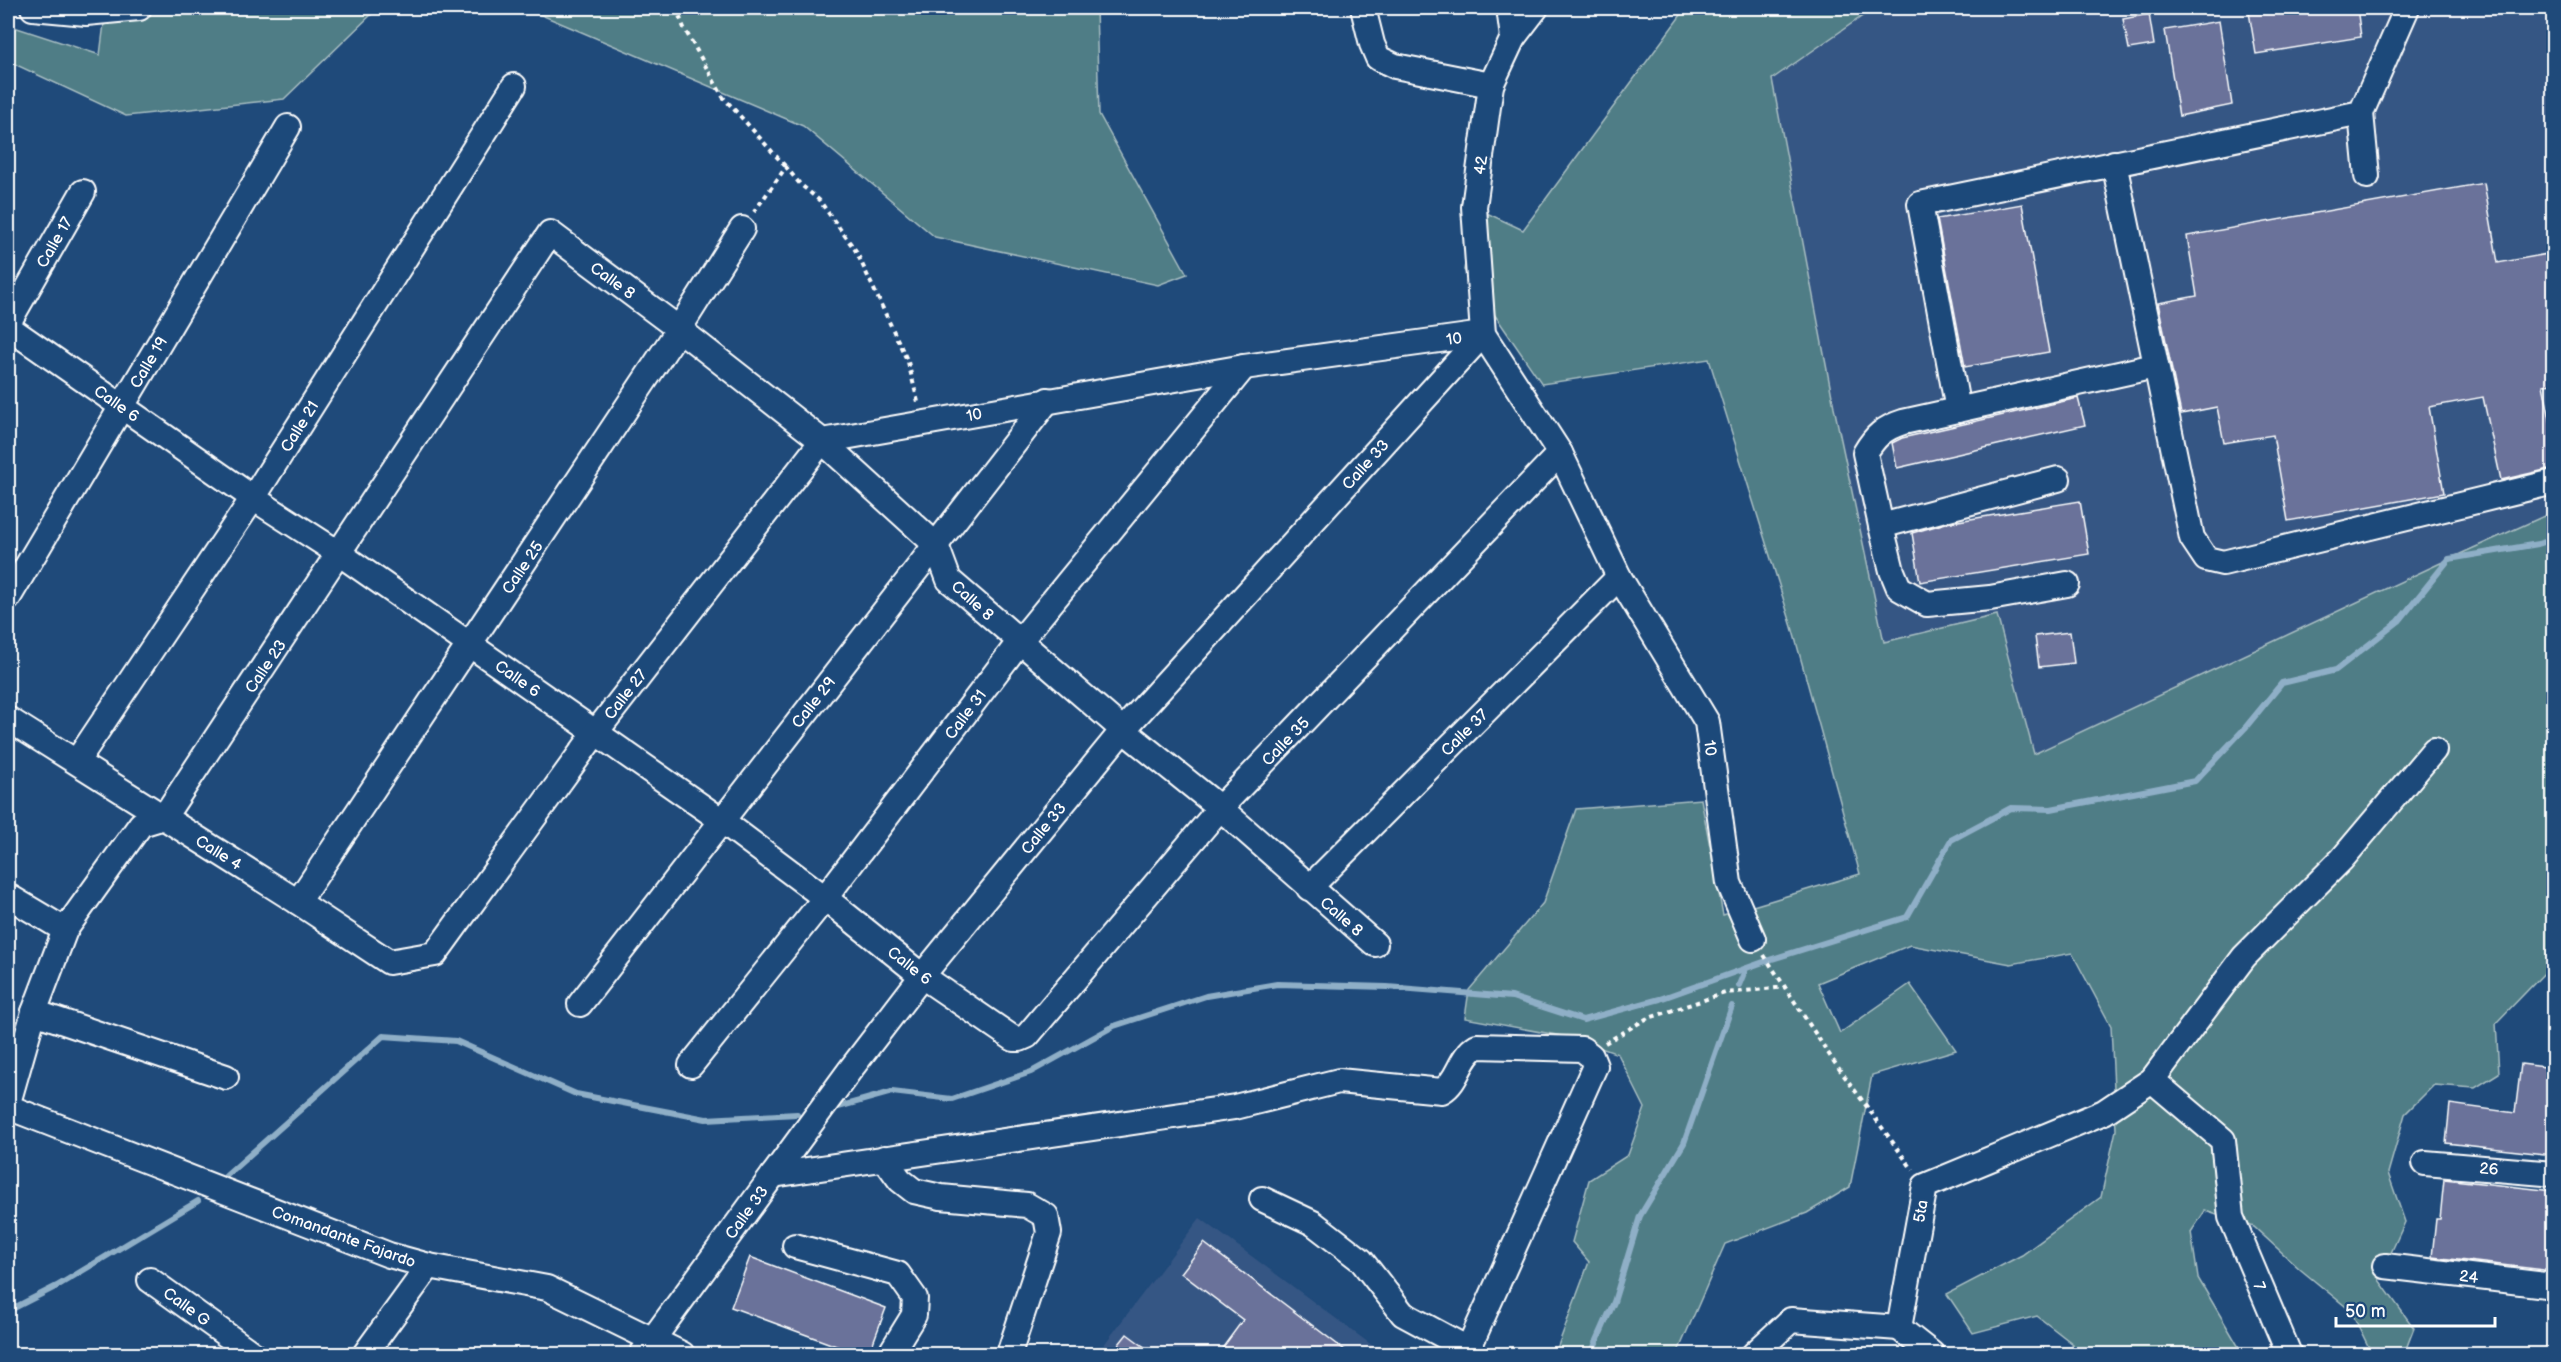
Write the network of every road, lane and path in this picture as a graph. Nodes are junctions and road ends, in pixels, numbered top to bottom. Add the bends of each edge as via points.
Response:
1 (33, 8) edge
2 (139, 8) edge
3 (676, 8) edge
4 (1364, 8) edge
5 (1509, 8) edge
6 (1536, 8) edge
7 (2407, 8) edge
8 (77, 10) edge
9 (1513, 38) junction
10 (1491, 85) junction
11 (514, 86) dead end
12 (2361, 113) junction
13 (288, 127) dead end
14 (2114, 163) junction
15 (786, 167) junction
16 (2367, 176) dead end
17 (83, 192) dead end
18 (742, 229) joint
19 (550, 233) joint
20 (8, 325) edge
21 (679, 329) junction
22 (1483, 334) junction
23 (2156, 366) junction
24 (1244, 367) junction
25 (1048, 400) junction
26 (122, 406) junction
27 (1958, 410) junction
28 (924, 423) junction
29 (822, 441) junction
30 (1560, 453) junction
31 (2058, 479) dead end
32 (2553, 482) edge
33 (253, 498) junction
34 (1881, 526) junction
35 (936, 545) junction
36 (339, 554) junction
37 (1620, 577) junction
38 (2067, 584) dead end
39 (8, 598) edge
40 (1020, 642) junction
41 (470, 644) junction
42 (8, 719) edge
43 (1123, 730) junction
44 (596, 732) junction
45 (2434, 750) dead end
46 (77, 761) junction
47 (1220, 808) junction
48 (164, 817) junction
49 (721, 820) junction
50 (1309, 888) junction
51 (8, 896) edge
52 (825, 898) junction
53 (298, 902) junction
54 (65, 930) junction
55 (1754, 939) joint
56 (1375, 944) dead end
57 (435, 954) joint
58 (922, 976) junction
59 (1786, 987) junction
60 (580, 1005) dead end
61 (34, 1012) junction
62 (1020, 1039) joint
63 (1591, 1056) junction
64 (692, 1065) dead end
65 (226, 1077) dead end
66 (2152, 1080) junction
67 (8, 1105) edge
68 (884, 1158) junction
69 (2425, 1163) dead end
70 (2553, 1174) edge
71 (773, 1175) junction
72 (1924, 1186) junction
73 (1262, 1199) dead end
74 (795, 1246) dead end
75 (429, 1266) junction
76 (2385, 1266) dead end
77 (150, 1280) dead end
78 (2553, 1286) edge
79 (1899, 1328) junction
80 (648, 1347) edge
81 (1467, 1352) edge
82 (253, 1354) edge
83 (365, 1354) edge
84 (682, 1354) edge
85 (890, 1354) edge
86 (1009, 1354) edge
87 (1754, 1354) edge
88 (1932, 1354) edge
89 (2289, 1354) edge

1 - 8 street
2 - 8 street
3 - 15 path via 723,97
4 - 10 street via 1378,58 1395,66
5 - 9 street
6 - 9 street, 42
7 - 12 street
9 - 10 street, 42
10 - 22 street, 42 via 1474,207
11 - 33 street, Calle 21
12 - 14 street
12 - 16 street
13 - 26 street, Calle 19
14 - 23 street
14 - 27 street via 1920,204
15 - 18 path
15 - 28 path via 819,200 856,251 908,362
17 - 20 street, Calle 17
18 - 21 street, Calle 25
19 - 21 street, Calle 8
19 - 36 street, Calle 23
20 - 26 street, Calle 6
21 - 29 street, Calle 8
21 - 41 street, Calle 25
22 - 24 street, 10
22 - 30 street, 10
22 - 43 street, Calle 33
23 - 27 street
23 - 32 street via 2192,538 2206,559 2223,563
24 - 25 street, 10
24 - 40 street, Calle 31
25 - 28 street, 10
25 - 35 street, Calle 29
26 - 33 street, Calle 6
26 - 39 street, Calle 19
27 - 34 street via 1886,428 1873,440 1865,453
28 - 29 street, 10
29 - 35 street, Calle 8
29 - 44 street, Calle 27
30 - 37 street, 10
30 - 47 street, Calle 35
31 - 34 street
33 - 36 street, Calle 6
33 - 46 street, Calle 21
34 - 38 street via 1899,588 1927,603 1990,598
35 - 40 street, Calle 8 via 949,580
35 - 49 street, Calle 29
36 - 41 street, Calle 6
36 - 48 street, Calle 23
37 - 50 street, Calle 37
37 - 55 street, 10 via 1707,722 1729,883
40 - 43 street, Calle 8
40 - 52 street, Calle 31
41 - 44 street, Calle 6
41 - 53 street, Calle 25
42 - 46 street, Calle 4
43 - 47 street, Calle 8
43 - 58 street, Calle 33
44 - 49 street, Calle 6
44 - 57 street, Calle 27
45 - 66 street, 5ta via 2342,859 2244,957
46 - 48 street, Calle 4
47 - 50 street, Calle 8
47 - 62 street, Calle 35 via 1027,1036
48 - 53 street, Calle 4
48 - 54 street via 141,824
49 - 52 street, Calle 6
49 - 60 street, Calle 29
50 - 56 street, Calle 8
51 - 54 street
52 - 58 street, Calle 6
52 - 64 street, Calle 31
53 - 57 street, Calle 4 via 389,963
54 - 61 street
55 - 59 path
58 - 62 street, Calle 6 via 1014,1039
58 - 71 street, Calle 33
59 - 63 path via 1725,993 1646,1018 1609,1039
59 - 72 path via 1832,1059
61 - 65 street
61 - 67 street
63 - 68 street via 1582,1049 1477,1046 1468,1052 1450,1087 1442,1091 1339,1081 1235,1107
63 - 81 street via 1595,1066
66 - 72 street, 5ta via 2104,1112
66 - 89 street, 7 via 2223,1140 2231,1217
67 - 75 street, Comandante Fajardo via 389,1256
68 - 71 street
68 - 86 street via 914,1191 1028,1205 1046,1216 1049,1233
69 - 70 street, 26
71 - 80 street, Calle 33
72 - 79 street, 5ta
73 - 81 street via 1313,1223 1361,1260 1403,1314
74 - 85 street via 898,1274 915,1298 914,1316
75 - 80 street, Comandante Fajardo via 547,1288
75 - 83 street
76 - 78 street, 24
77 - 82 street, Calle G
79 - 87 street via 1791,1320
79 - 88 street
80 - 84 street, Comandante Fajardo

